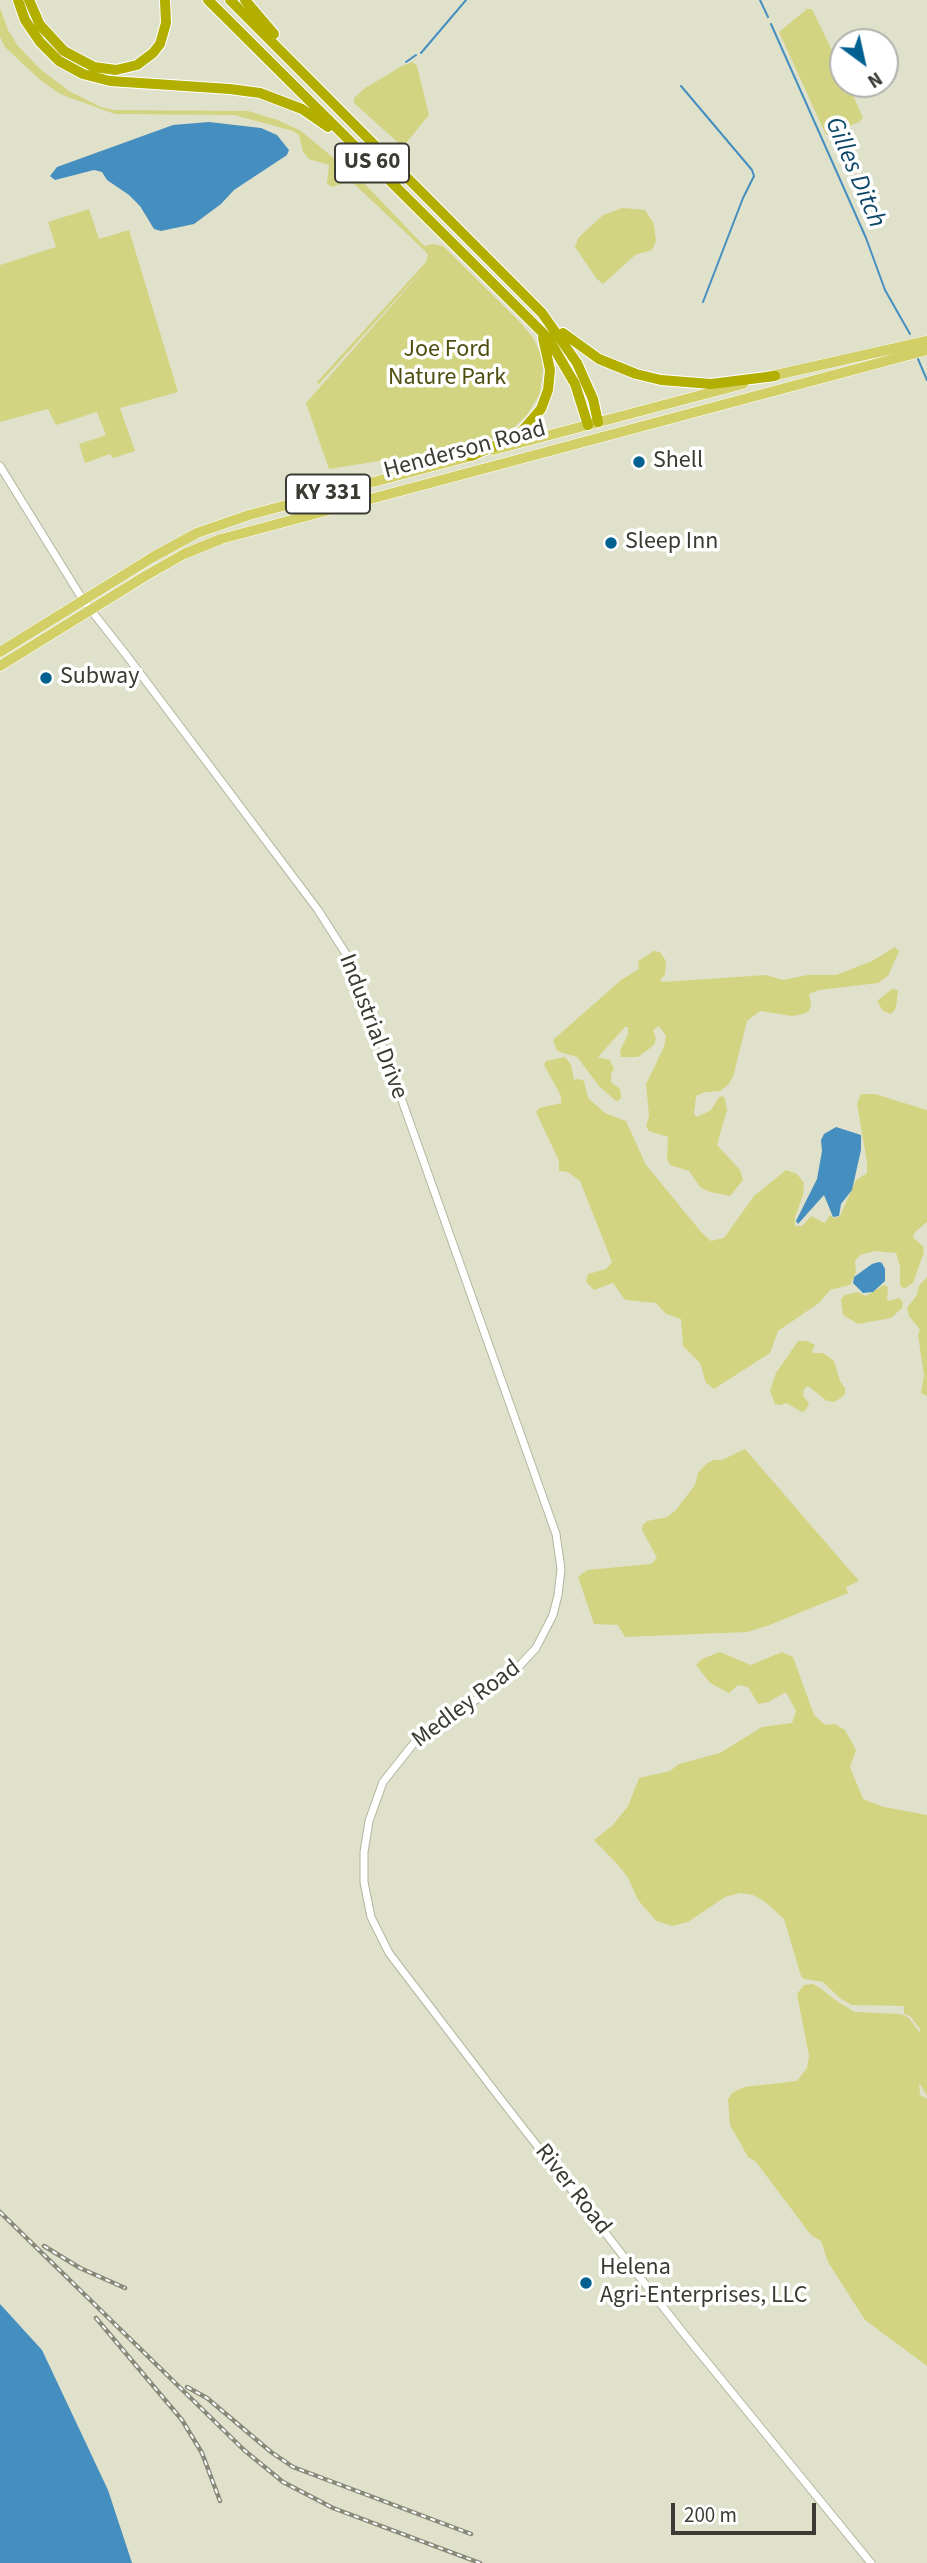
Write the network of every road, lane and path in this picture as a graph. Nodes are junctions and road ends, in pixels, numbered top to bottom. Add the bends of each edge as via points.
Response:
1 (18, 0) edge
2 (29, 0) edge
3 (165, 0) edge
4 (208, 0) edge
5 (230, 0) edge
6 (245, 0) edge
7 (328, 97) junction
8 (444, 235) junction
9 (542, 313) junction
10 (536, 326) junction
11 (927, 341) edge
12 (927, 350) edge
13 (775, 376) junction
14 (593, 424) junction
15 (597, 438) junction
16 (470, 456) junction
17 (0, 467) edge
18 (83, 600) junction
19 (90, 610) junction
20 (0, 652) edge
21 (0, 666) edge
22 (548, 1626) joint
23 (383, 1782) joint
24 (871, 2563) edge

1 - 8 highway via 40,42 59,61 83,74 110,81 246,90 302,109 332,130
2 - 3 highway via 40,24 64,51 94,67 116,71 146,60 160,44 166,23
4 - 8 highway, US 60
5 - 7 highway, US 60
6 - 7 highway
7 - 9 highway, US 60
8 - 10 highway, US 60
9 - 13 highway, US 60 via 588,352 636,374 699,384
9 - 14 highway via 577,363 593,399
10 - 14 highway, US 60 via 566,367
10 - 16 highway via 547,349 550,370 541,409 521,432
11 - 13 main road, Henderson Road / US 60
12 - 15 main road, Henderson Road
13 - 14 main road, Henderson Road / KY 331
14 - 15 main road
14 - 16 main road, Henderson Road / KY 331
15 - 19 main road, Henderson Road / KY 331 via 221,539 171,561
16 - 18 main road, Henderson Road / KY 331 via 210,528 174,544
17 - 18 street, Industrial Drive
18 - 19 street, Industrial Drive
18 - 20 main road, Henderson Road
19 - 21 main road, Henderson Road
19 - 22 street, Industrial Drive via 318,910 361,985 556,1534 560,1582
22 - 23 street, Medley Road via 519,1667 414,1743
23 - 24 street, River Road via 369,1821 363,1868 372,1917 389,1953 685,2335

